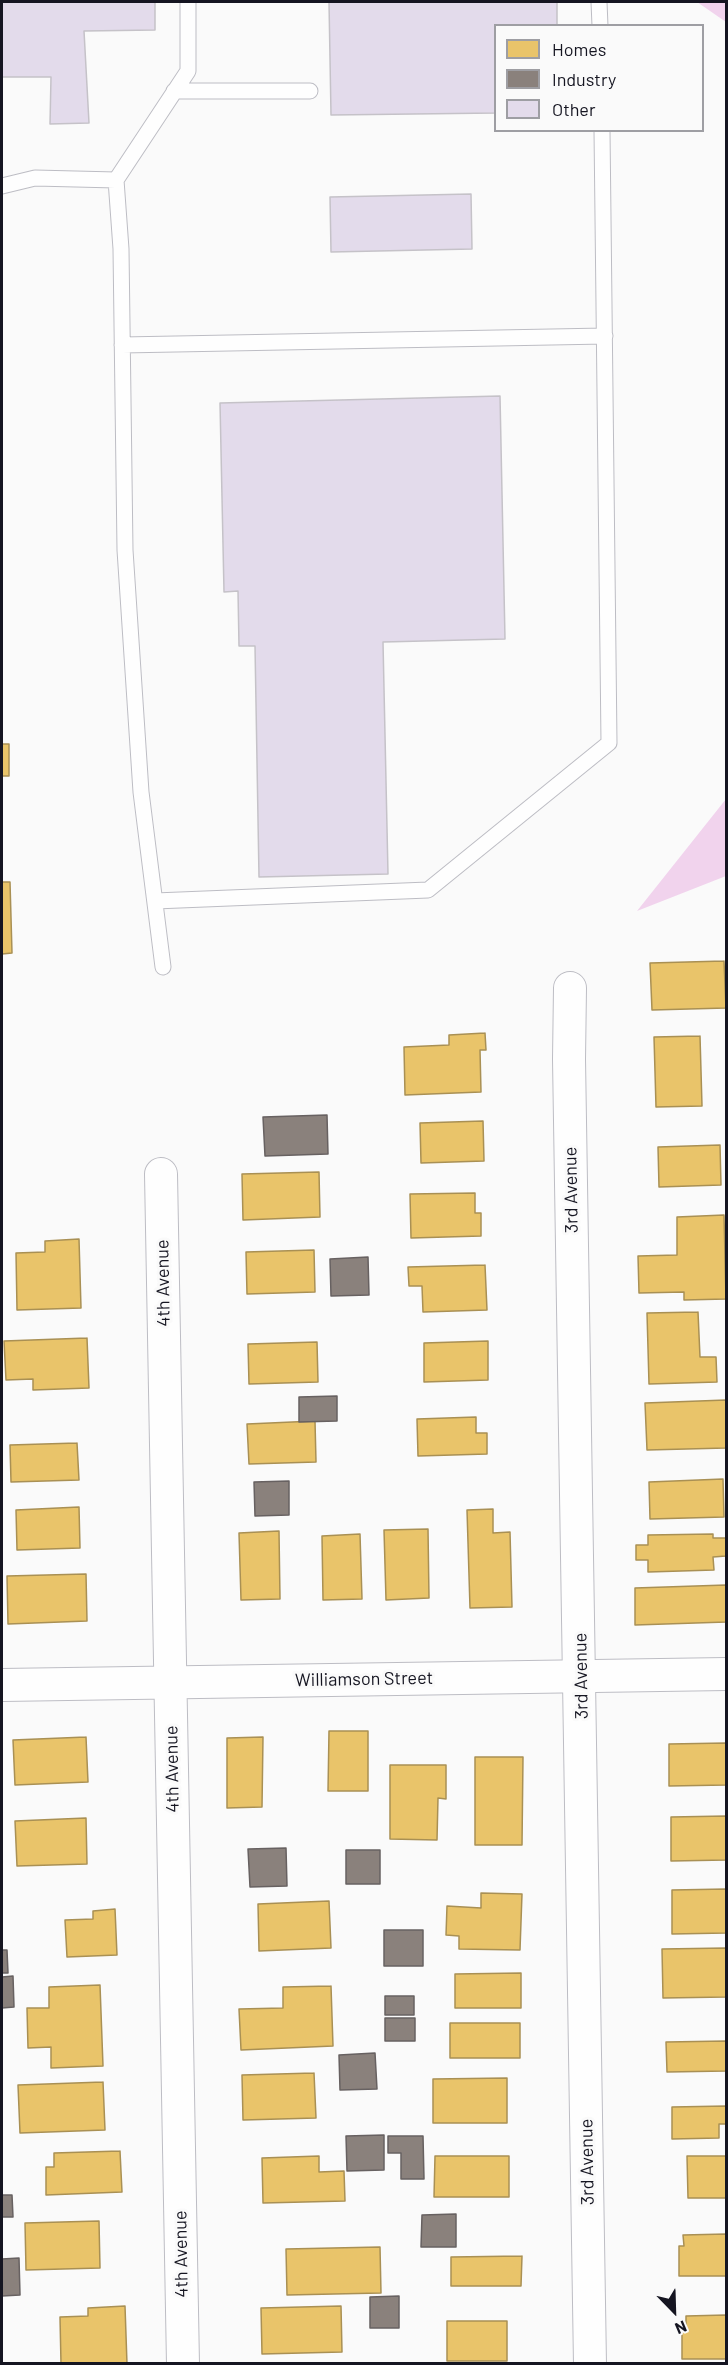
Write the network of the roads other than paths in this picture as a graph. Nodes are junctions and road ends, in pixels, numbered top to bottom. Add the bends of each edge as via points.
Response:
1 (188, 2) edge
2 (600, 2) edge
3 (600, 24) edge
4 (174, 91) junction
5 (310, 91) dead end
6 (602, 132) edge
7 (116, 180) junction
8 (2, 186) edge
9 (605, 336) junction
10 (122, 345) junction
11 (155, 901) junction
12 (164, 967) dead end
13 (570, 988) dead end
14 (161, 1173) dead end
15 (726, 1674) edge
16 (581, 1676) junction
17 (171, 1682) junction
18 (2, 1685) edge
19 (183, 2364) edge
20 (590, 2364) edge

1 - 4 lane via 188,71
2 - 3 lane
4 - 5 lane
4 - 7 lane
6 - 9 lane
7 - 8 lane via 35,177
7 - 10 lane
9 - 10 lane
9 - 11 lane via 609,743 428,890
10 - 11 lane via 125,550 141,792
11 - 12 lane
13 - 16 street, 3rd Avenue
14 - 17 street, 4th Avenue
15 - 16 street, Williamson Street
16 - 17 street, Williamson Street
16 - 20 street, 3rd Avenue
17 - 18 street, Williamson Street
17 - 19 street, 4th Avenue

